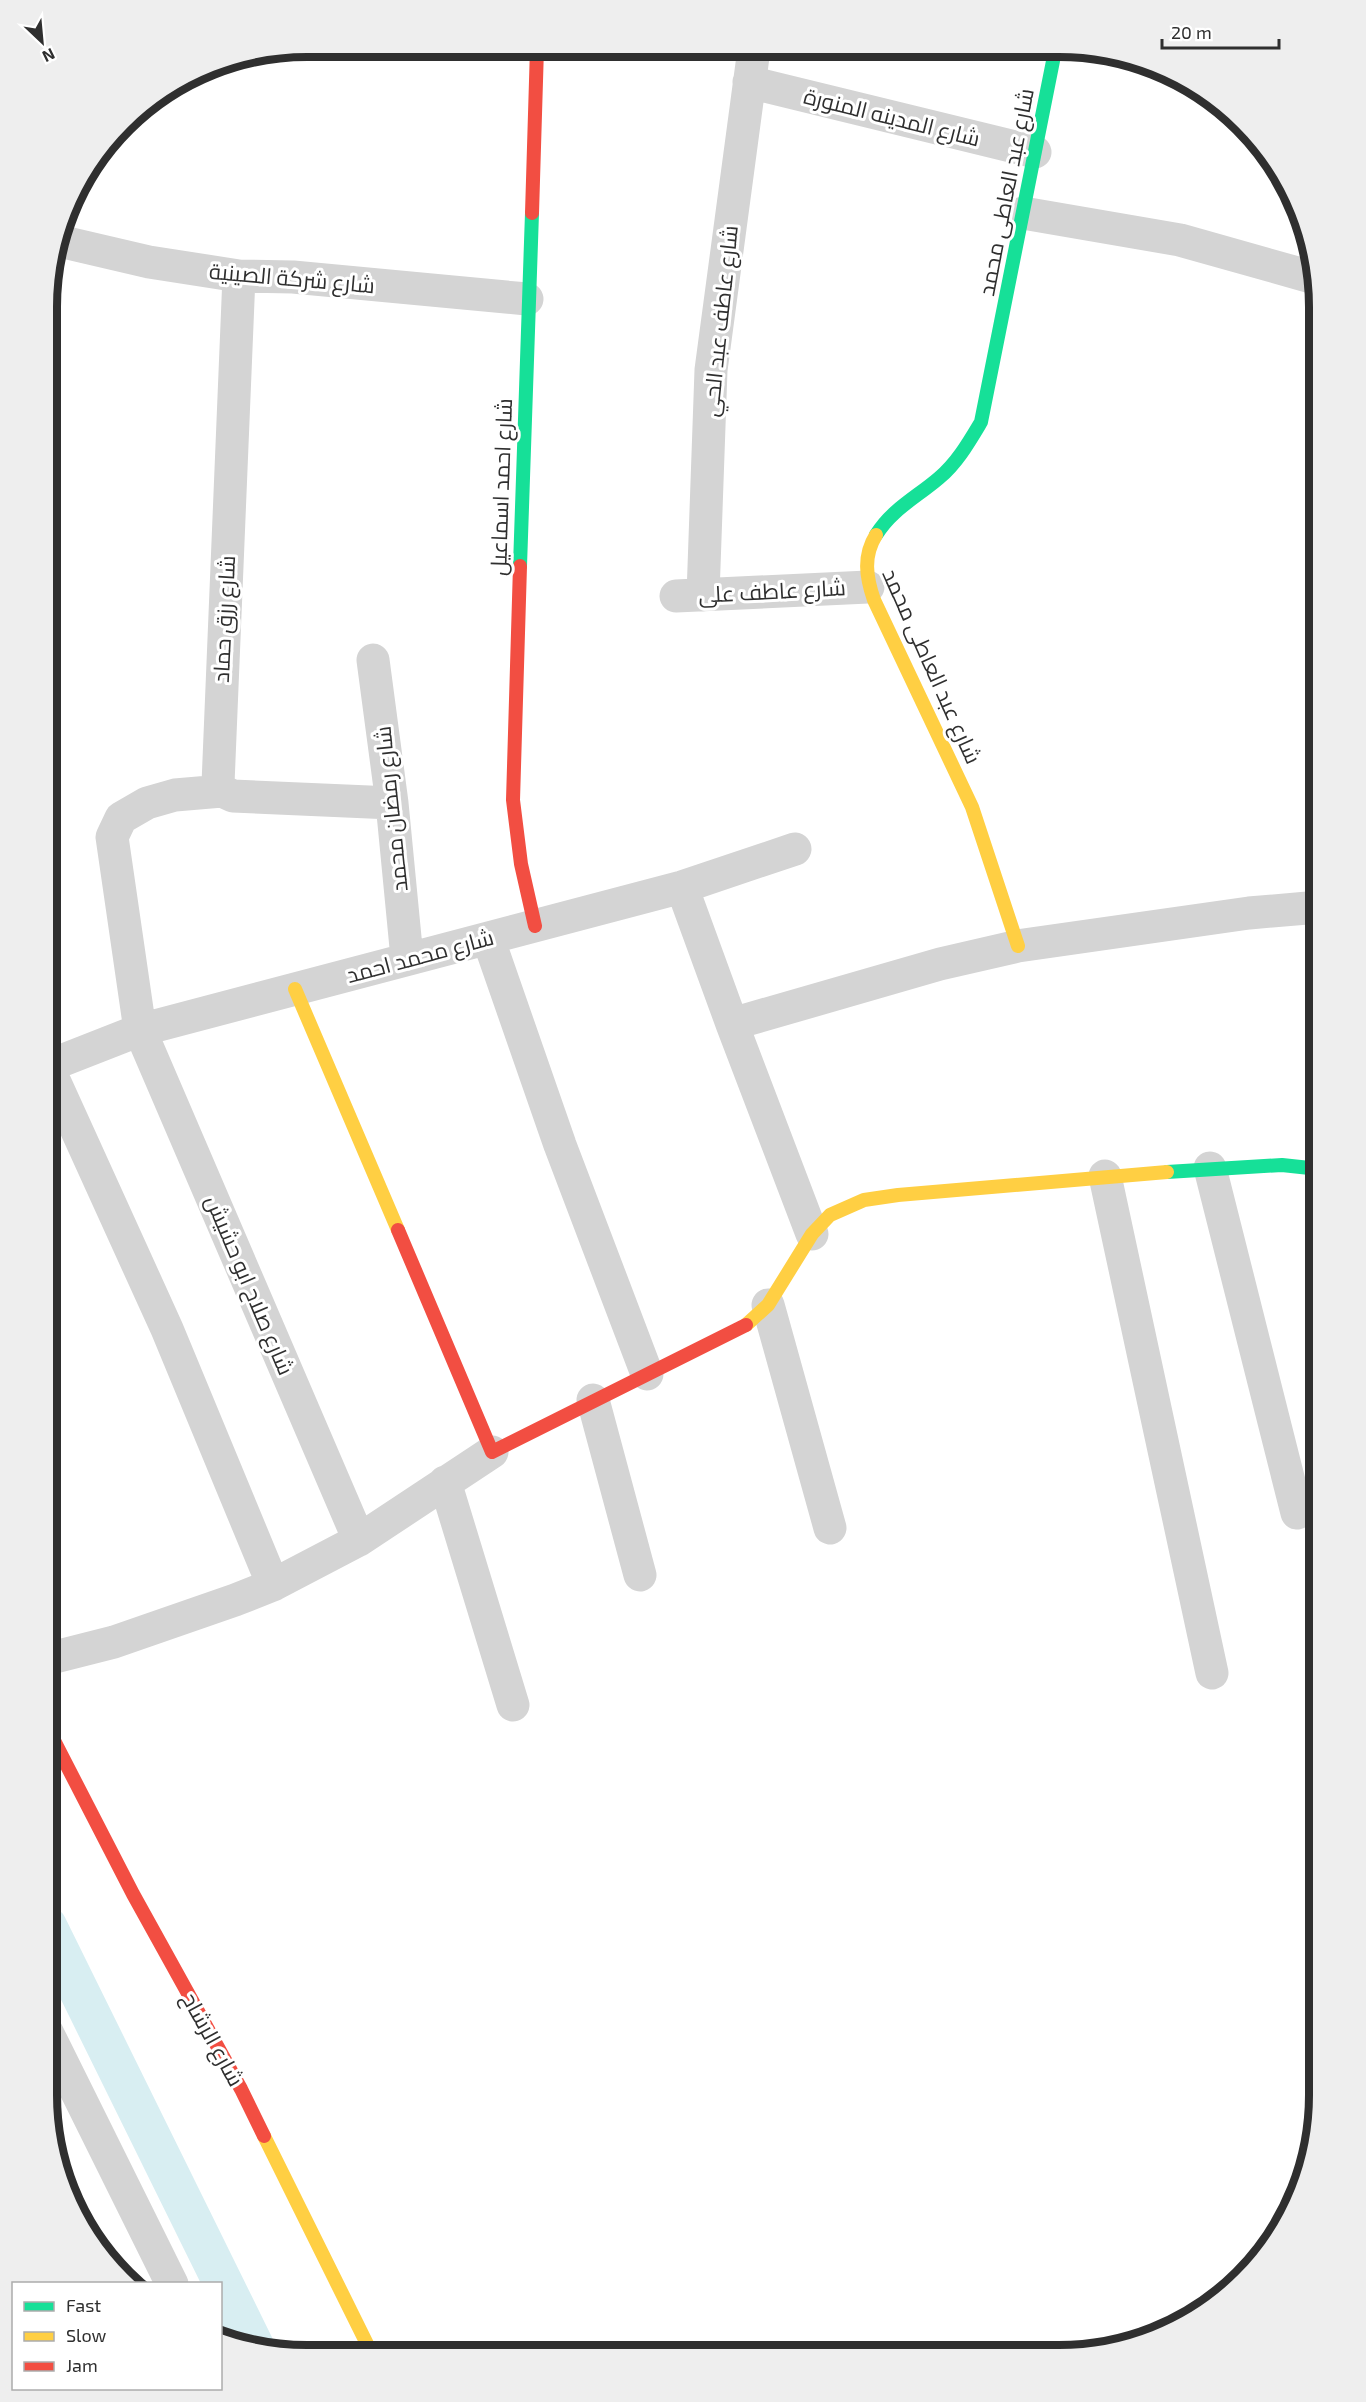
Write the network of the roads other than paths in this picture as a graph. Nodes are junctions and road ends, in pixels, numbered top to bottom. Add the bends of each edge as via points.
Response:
1 (537, 57) edge
2 (753, 57) edge
3 (1054, 57) edge
4 (749, 82) junction
5 (1035, 152) junction
6 (1023, 213) junction
7 (66, 243) edge
8 (239, 276) junction
9 (1307, 276) edge
10 (527, 299) junction
11 (868, 587) junction
12 (690, 596) joint
13 (374, 660) dead end
14 (222, 791) junction
15 (392, 803) junction
16 (795, 849) dead end
17 (682, 887) junction
18 (1309, 907) edge
19 (535, 926) junction
20 (488, 938) junction
21 (1018, 946) junction
22 (407, 958) junction
23 (295, 990) junction
24 (732, 1024) junction
25 (140, 1030) junction
26 (57, 1063) edge
27 (57, 1087) edge
28 (1210, 1168) junction
29 (1309, 1168) edge
30 (1105, 1176) junction
31 (812, 1234) junction
32 (768, 1305) junction
33 (646, 1374) junction
34 (593, 1400) junction
35 (492, 1452) junction
36 (445, 1482) junction
37 (1297, 1513) dead end
38 (830, 1528) dead end
39 (360, 1540) junction
40 (640, 1575) dead end
41 (273, 1585) junction
42 (57, 1656) edge
43 (1212, 1673) dead end
44 (513, 1705) dead end
45 (57, 1746) edge
46 (57, 2054) edge
47 (171, 2282) edge
48 (368, 2345) edge

1 - 10 street, شارع احمد اسماعيل
2 - 4 street, شارع عاطف عبد الحي
3 - 5 street, شارع عبد العاطى محمد
4 - 5 street, شارع المدينه المنورة
4 - 12 street, شارع عاطف عبد الحي via 711,370
5 - 6 street, شارع عبد العاطى محمد
6 - 9 street via 1180,240
6 - 11 street, شارع عبد العاطى محمد via 981,422 963,453 939,478 894,513 875,535 867,556
7 - 8 street, شارع شركة الصينية via 149,262
8 - 10 street, شارع شركة الصينية via 293,277
8 - 14 street, شارع رزق حماد via 217,777
10 - 19 street, شارع احمد اسماعيل via 513,800 516,843
11 - 12 street, شارع عاطف على
11 - 21 street, شارع عبد العاطى محمد via 972,807
13 - 15 street, شارع رمضان محمد
14 - 15 street via 232,796
14 - 25 street, شارع صلاح ابو حشيش via 175,795 147,803 121,818 112,837
15 - 22 street, شارع رمضان محمد
16 - 17 street, شارع محمد احمد
17 - 19 street, شارع محمد احمد
17 - 24 street
18 - 21 street
19 - 20 street, شارع محمد احمد
20 - 22 street, شارع محمد احمد
20 - 33 street
21 - 24 street via 940,964
22 - 23 street, شارع محمد احمد
23 - 25 street, شارع محمد احمد
23 - 35 street
24 - 31 street
25 - 26 street, شارع محمد احمد
25 - 39 street, شارع صلاح ابو حشيش
27 - 41 street via 167,1329
28 - 29 street
28 - 30 street
28 - 37 street
30 - 31 street via 864,1200 830,1215
30 - 43 street
31 - 32 street
32 - 33 street via 743,1327
32 - 38 street
33 - 34 street
34 - 35 street
34 - 40 street
35 - 36 street
36 - 39 street
36 - 44 street
39 - 41 street
41 - 42 street via 114,1642
45 - 48 street, شارع الرشاح via 241,2089
46 - 47 street

